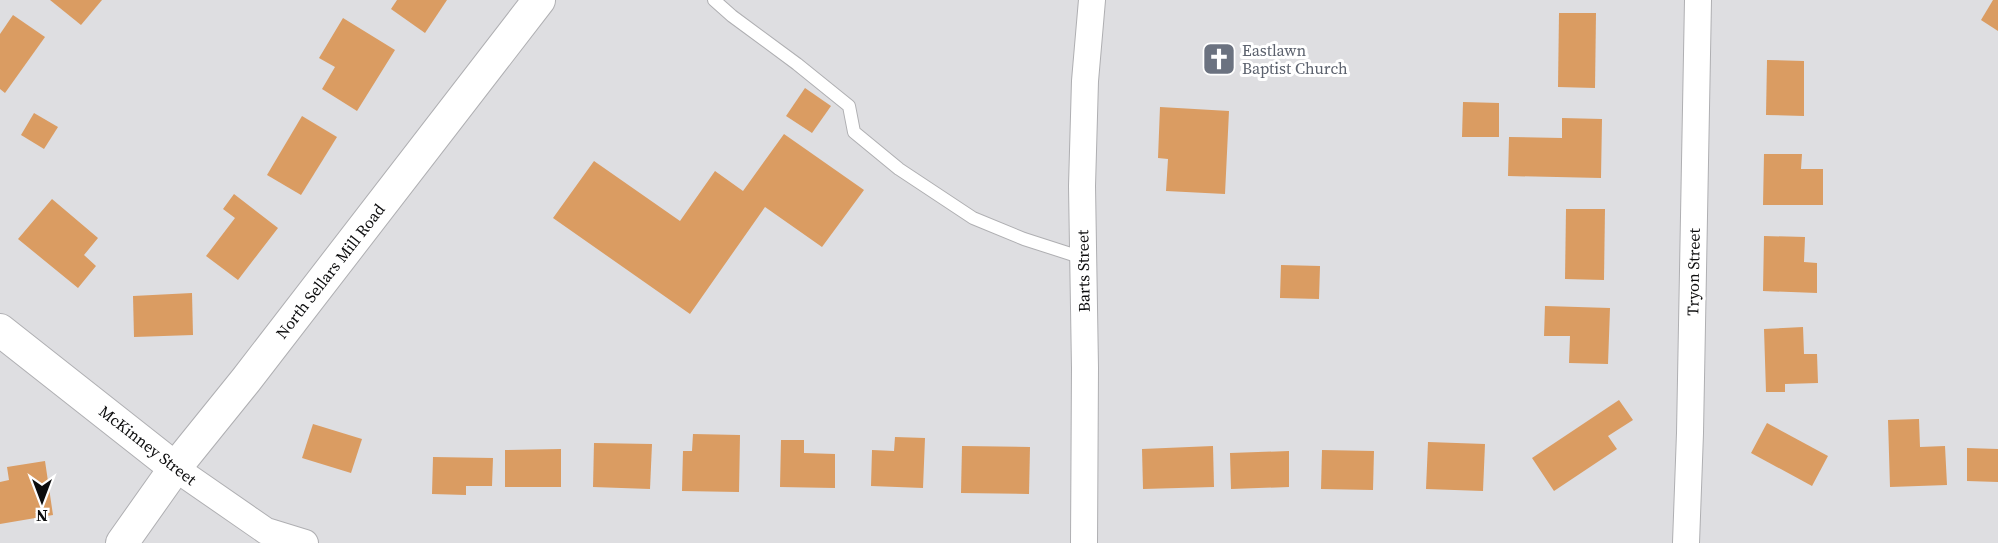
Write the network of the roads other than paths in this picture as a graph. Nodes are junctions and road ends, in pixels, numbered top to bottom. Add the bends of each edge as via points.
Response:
1 (539, 0) edge
2 (714, 0) edge
3 (1092, 0) edge
4 (1698, 0) edge
5 (1083, 258) junction
6 (0, 330) edge
7 (175, 468) junction
8 (122, 543) edge
9 (305, 543) edge
10 (1084, 543) edge
11 (1686, 543) edge

1 - 7 street, North Sellars Mill Road
2 - 5 lane via 849,106 854,132 899,169 974,218
3 - 5 street, Barts Street via 1084,93
4 - 11 street, Tryon Street
5 - 10 street, Barts Street
6 - 7 street, McKinney Street
7 - 8 street, North Sellars Mill Road
7 - 9 street, McKinney Street via 266,531

